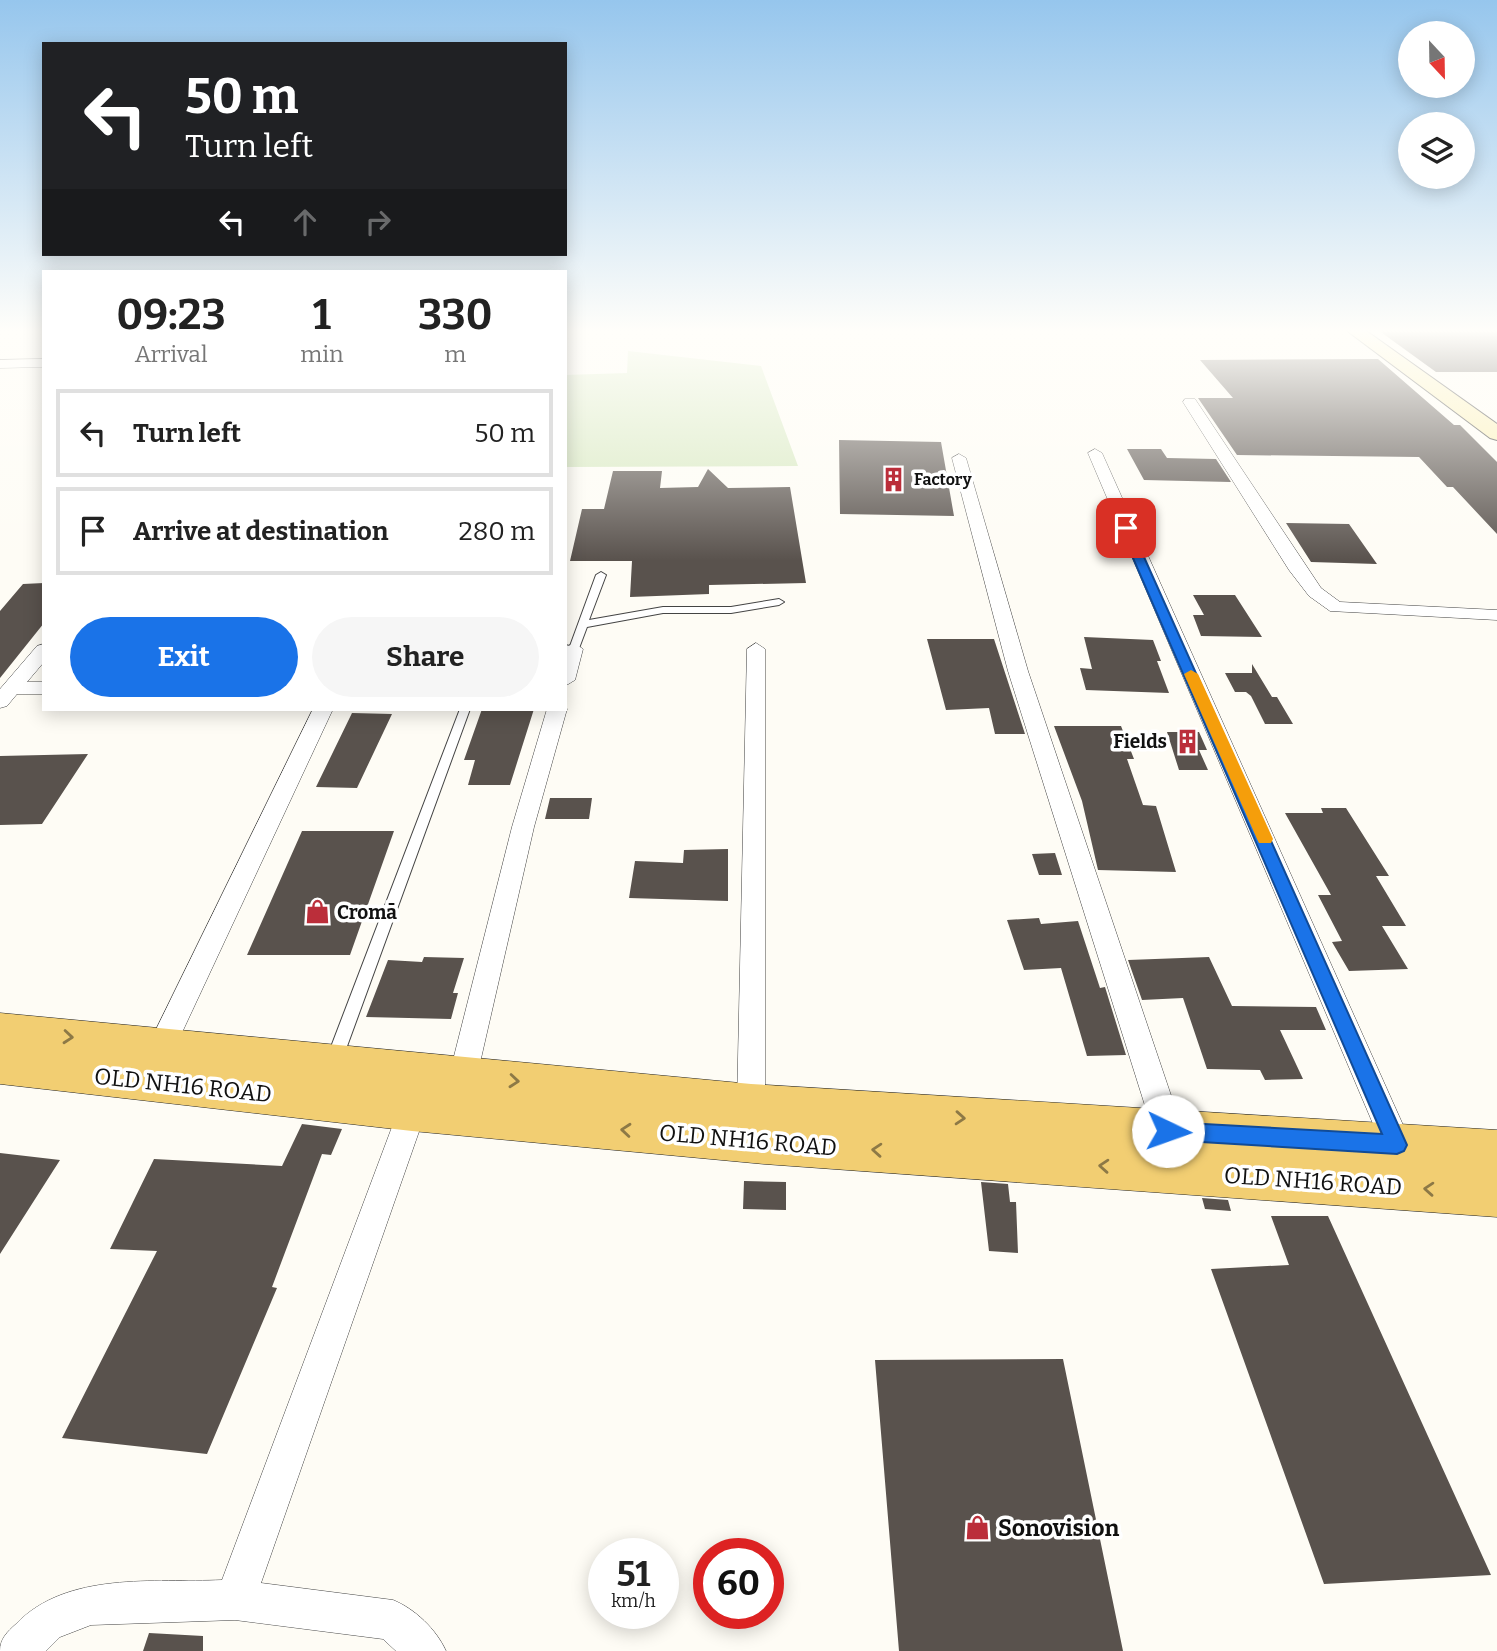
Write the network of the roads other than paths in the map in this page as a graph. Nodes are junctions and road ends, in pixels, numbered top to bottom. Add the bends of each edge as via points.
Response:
1 (1193, 407) edge
2 (1468, 407) edge
3 (1472, 407) edge
4 (1497, 419) edge
5 (1497, 434) edge
6 (1095, 453) dead end
7 (959, 458) dead end
8 (601, 575) dead end
9 (779, 602) dead end
10 (1497, 615) edge
11 (586, 624) junction
12 (570, 649) edge
13 (756, 649) dead end
14 (42, 652) edge
15 (567, 668) edge
16 (42, 688) edge
17 (6, 695) edge
18 (322, 711) edge
19 (464, 711) edge
20 (556, 711) edge
21 (0, 1031) edge
22 (162, 1046) junction
23 (333, 1063) junction
24 (0, 1065) edge
25 (434, 1086) junction
26 (751, 1105) junction
27 (1168, 1131) junction
28 (1397, 1145) junction
29 (1497, 1152) edge
30 (1497, 1194) edge
31 (235, 1600) junction
32 (18, 1651) edge
33 (425, 1651) edge

1 - 10 street via 1297,570 1315,592 1336,607
2 - 5 main road
3 - 4 main road
6 - 28 street
7 - 27 street via 1018,671
8 - 11 lane
9 - 11 lane via 731,610 663,610
11 - 12 lane
12 - 15 street
13 - 26 street
14 - 17 street
16 - 17 street
18 - 22 street
19 - 23 lane
20 - 25 street via 523,827
21 -> 22 main road, OLD NH16 ROAD
22 - 23 main road, OLD NH16 ROAD
23 - 25 main road, OLD NH16 ROAD
24 - 25 main road, OLD NH16 ROAD
25 -> 26 main road, OLD NH16 ROAD
30 -> 25 main road, OLD NH16 ROAD via 764,1142
25 - 31 street
26 -> 27 main road, OLD NH16 ROAD
27 - 28 main road, OLD NH16 ROAD
28 - 29 main road, OLD NH16 ROAD
31 - 32 street via 91,1605 46,1622
31 - 33 street via 393,1620

